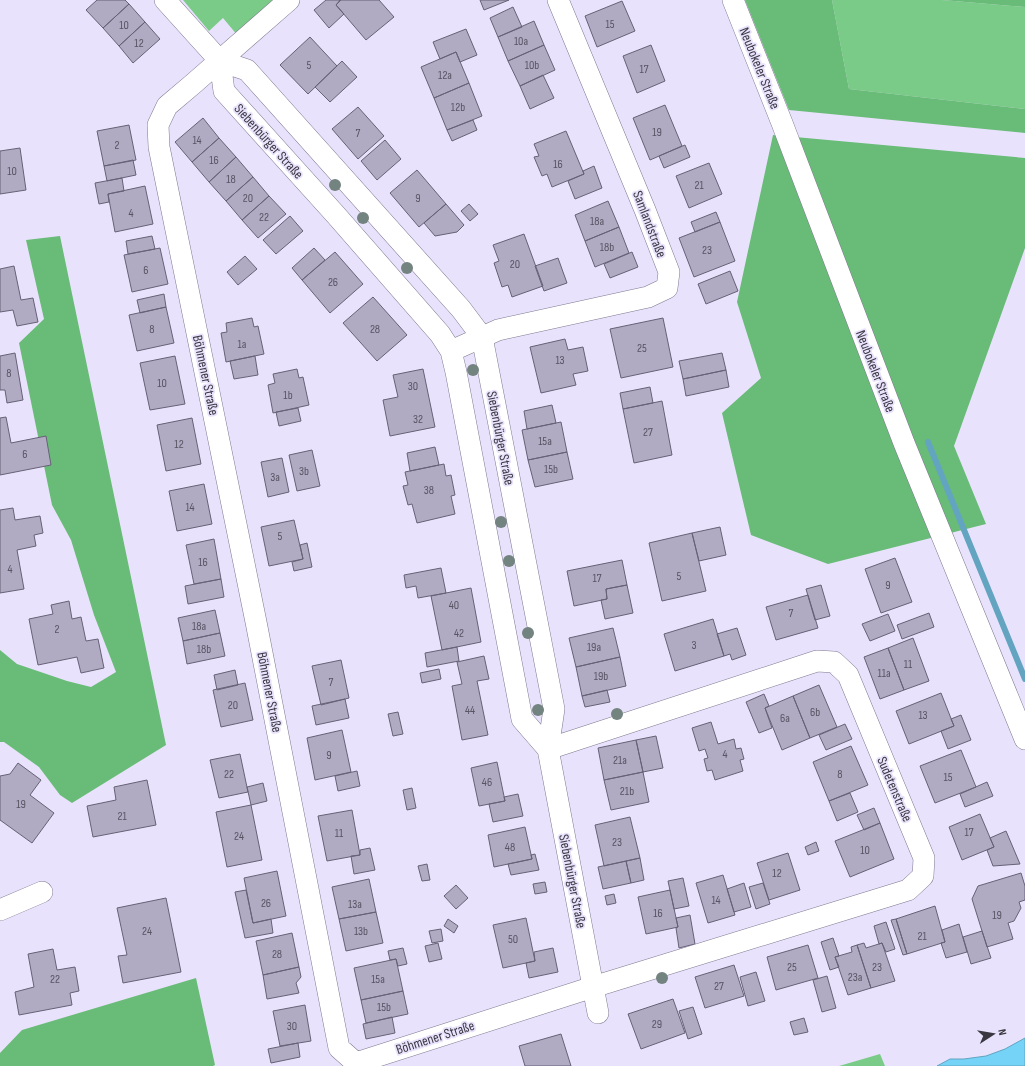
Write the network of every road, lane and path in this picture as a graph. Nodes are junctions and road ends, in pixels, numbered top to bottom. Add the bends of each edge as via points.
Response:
1 (165, 0) edge
2 (289, 0) edge
3 (558, 0) edge
4 (733, 0) edge
5 (220, 61) junction
6 (359, 194) junction
7 (335, 214) junction
8 (490, 334) junction
9 (451, 351) junction
10 (522, 539) junction
11 (489, 546) junction
12 (1025, 739) edge
13 (548, 749) junction
14 (42, 892) dead end
15 (0, 910) edge
16 (593, 987) junction
17 (598, 1013) dead end

1 - 5 street, Siebenbürger Straße
2 - 5 street
3 - 8 street, Samlandstraße via 669,272 667,288 648,298
4 - 12 street, Neubokeler Straße via 904,443
5 - 6 street, Siebenbürger Straße via 247,70
5 - 7 street, Siebenbürger Straße via 224,91
5 - 16 street, Böhmener Straße via 167,106 158,125 159,147 256,622 339,1048 356,1063
6 - 7 street
6 - 8 street, Siebenbürger Straße via 461,309
7 - 9 street, Siebenbürger Straße via 440,334
8 - 9 street
8 - 10 street, Siebenbürger Straße
9 - 11 street, Siebenbürger Straße
10 - 11 street
10 - 13 street, Siebenbürger Straße via 554,709
11 - 13 street, Siebenbürger Straße via 522,719
13 - 16 street, Siebenbürger Straße
13 - 16 street, Sudetenstraße via 817,661 834,662 848,676 924,858 923,876 908,890
14 - 15 street
16 - 17 street, Siebenbürger Straße

